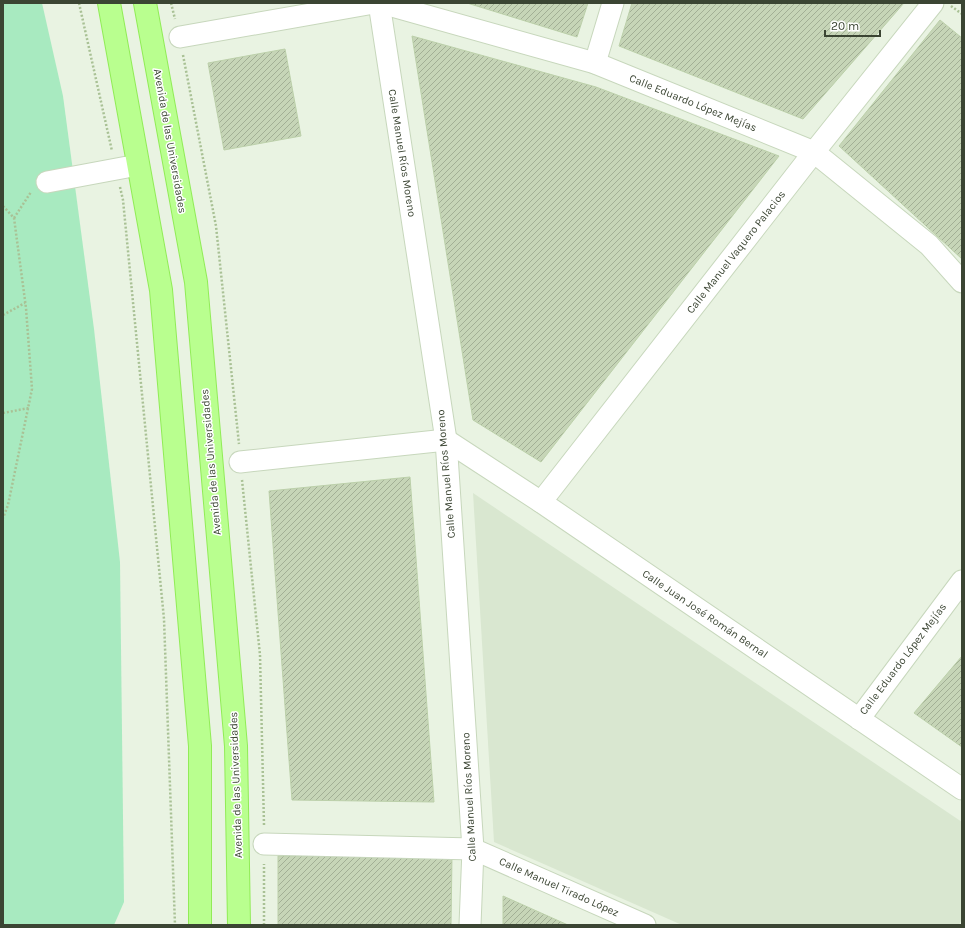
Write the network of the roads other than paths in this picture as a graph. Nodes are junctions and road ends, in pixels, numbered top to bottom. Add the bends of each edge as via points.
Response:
1 (109, 3) edge
2 (145, 3) edge
3 (374, 3) edge
4 (380, 3) edge
5 (613, 3) edge
6 (933, 3) edge
7 (180, 37) dead end
8 (594, 63) junction
9 (814, 152) junction
10 (138, 165) junction
11 (47, 182) road end
12 (962, 282) edge
13 (446, 440) junction
14 (240, 462) dead end
15 (541, 502) junction
16 (962, 581) edge
17 (859, 719) junction
18 (962, 789) edge
19 (264, 844) dead end
20 (473, 849) junction
21 (200, 925) edge
22 (239, 925) edge
23 (470, 925) edge
24 (645, 925) edge

1 - 10 main road
2 - 22 main road, Avenida de las Universidades via 196,282 236,746
3 - 7 street
4 - 8 street, Calle Eduardo López Mejías
4 - 13 street, Calle Manuel Ríos Moreno
5 - 8 street
6 - 9 street, Calle Manuel Vaquero Palacios
8 - 9 street, Calle Eduardo López Mejías
9 - 12 street, Calle Eduardo López Mejías via 928,245
9 - 15 street, Calle Manuel Vaquero Palacios
10 - 11 street
10 - 21 main road via 161,290 199,738
13 - 14 street
13 - 15 street, Calle Juan José Román Bernal
13 - 20 street, Calle Manuel Ríos Moreno
15 - 17 street, Calle Juan José Román Bernal
16 - 17 street, Calle Eduardo López Mejías
17 - 18 street, Calle Juan José Román Bernal
19 - 20 street
20 - 23 street, Calle Manuel Ríos Moreno
20 - 24 street, Calle Manuel Tirado López

